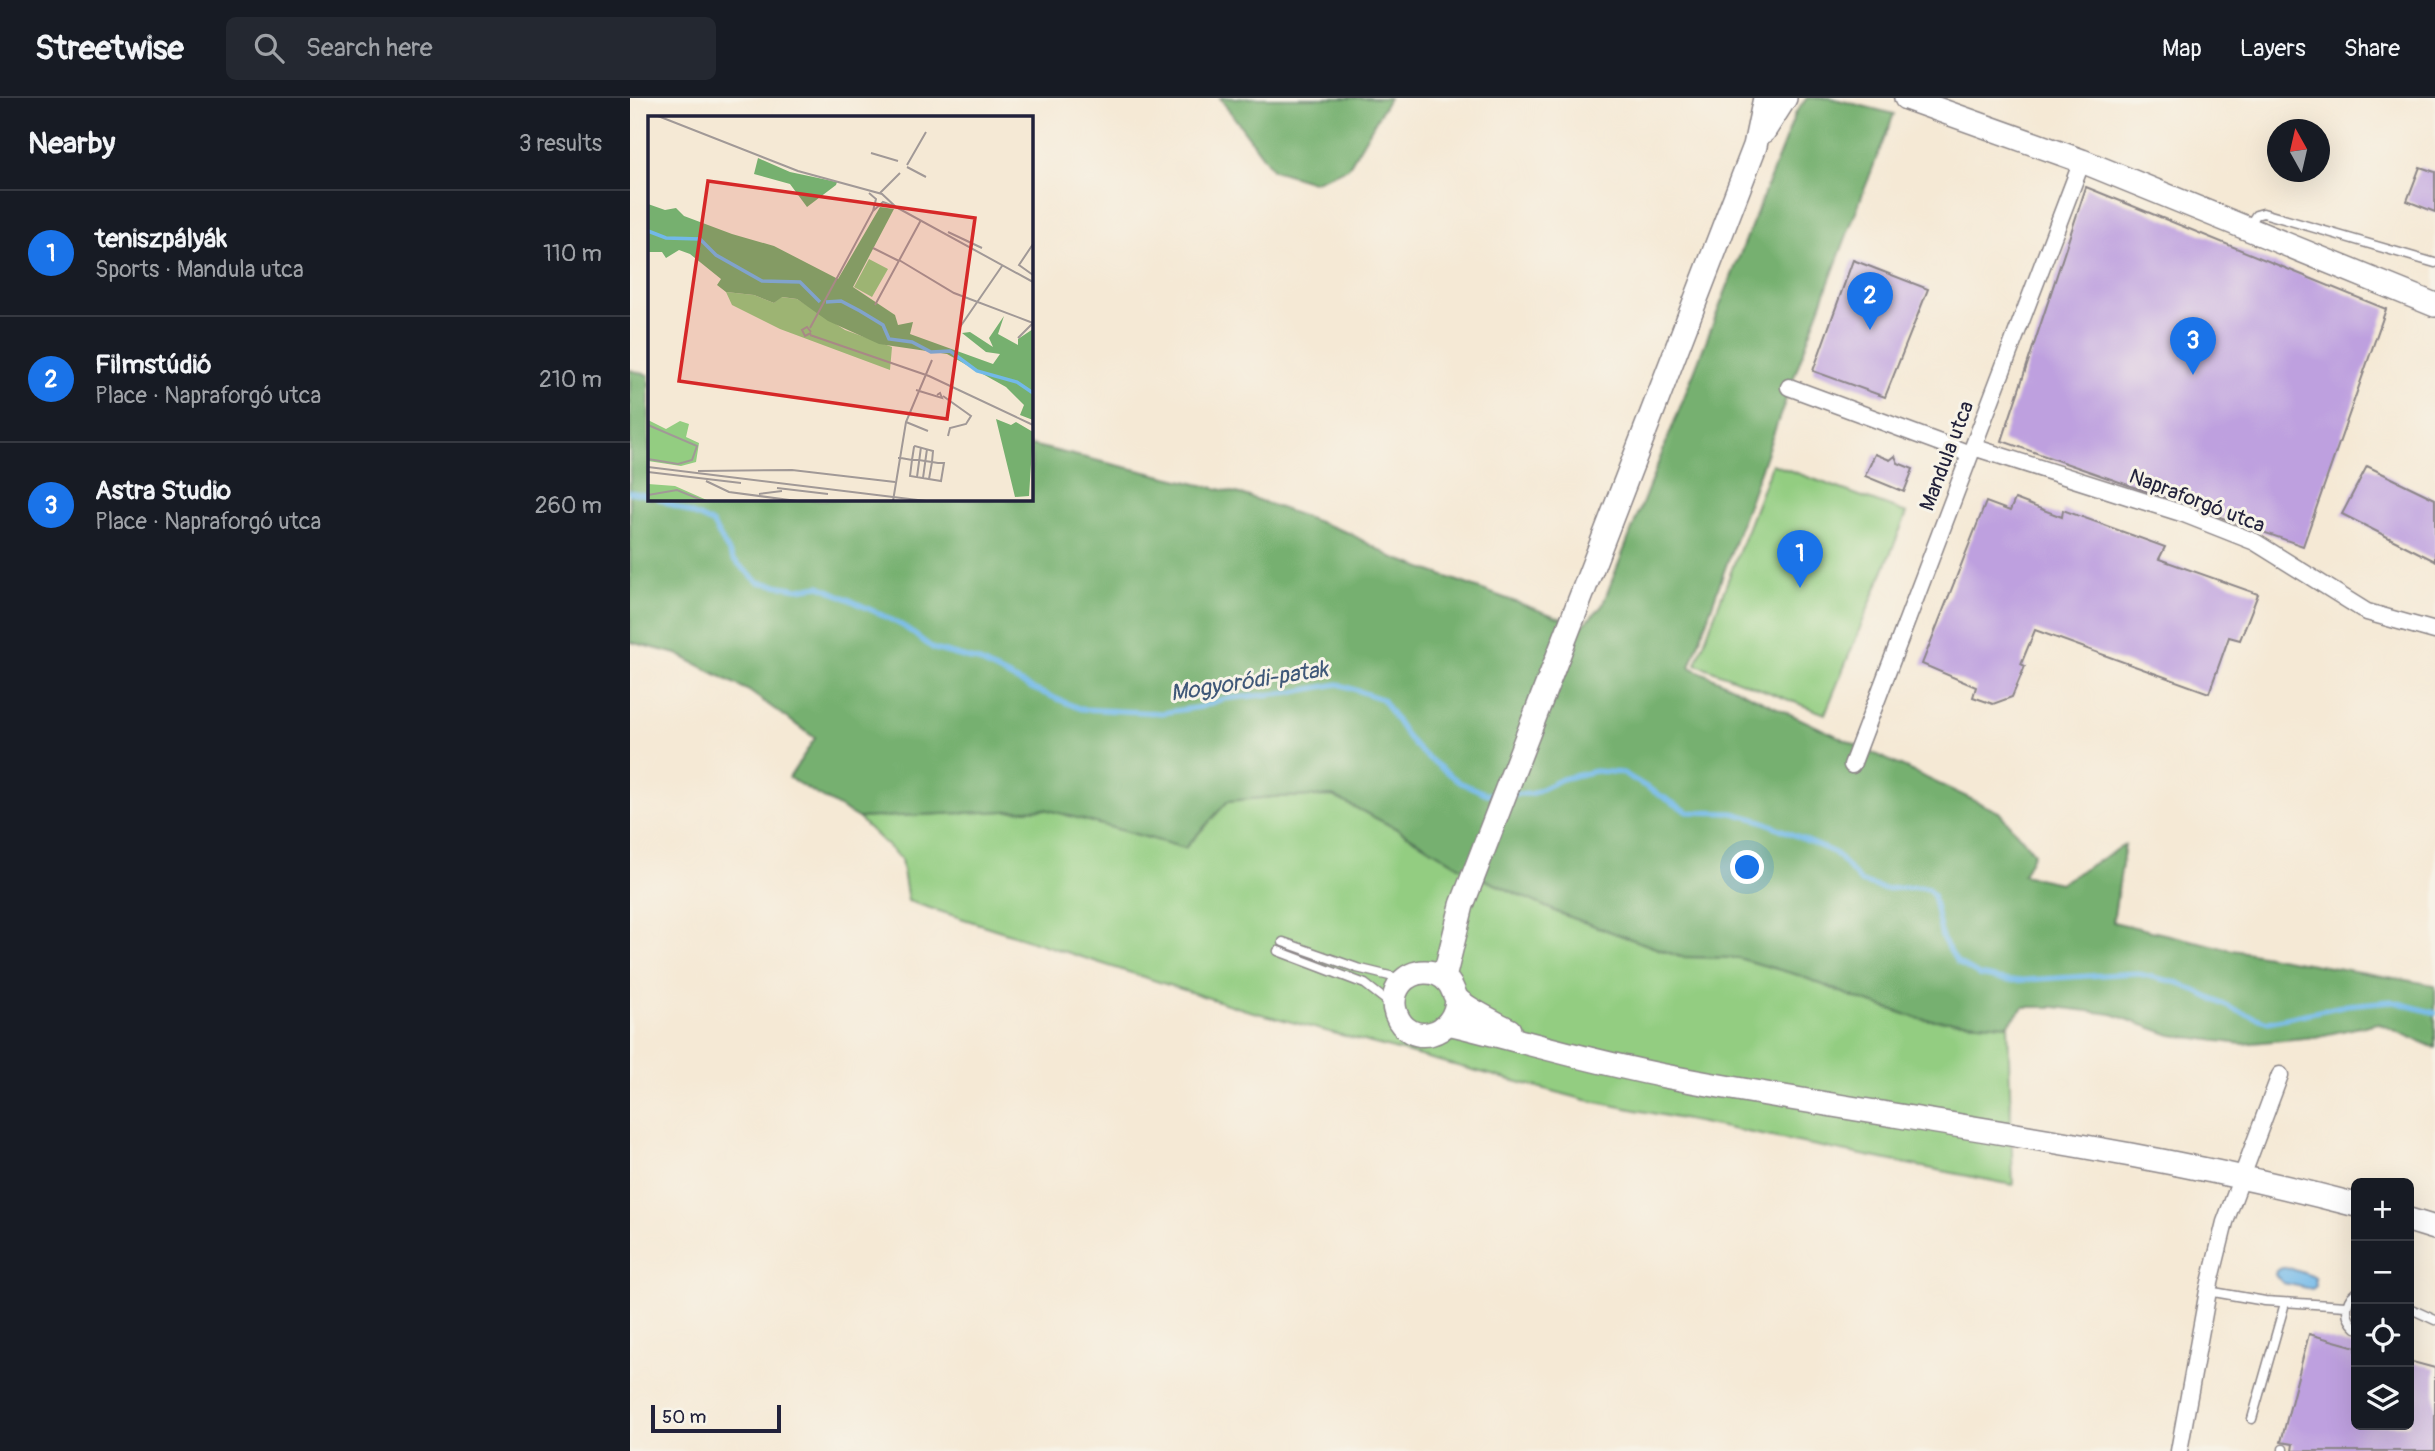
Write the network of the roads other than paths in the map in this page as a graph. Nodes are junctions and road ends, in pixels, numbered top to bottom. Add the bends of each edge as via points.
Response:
1 (1765, 98) edge
2 (1784, 98) edge
3 (1906, 98) edge
4 (1755, 146) junction
5 (2082, 161) junction
6 (2247, 230) junction
7 (2435, 262) edge
8 (2435, 305) edge
9 (1789, 387) dead end
10 (1971, 450) junction
11 (2435, 631) edge
12 (1852, 765) dead end
13 (1283, 942) dead end
14 (1278, 951) dead end
15 (1424, 976) junction
16 (1457, 999) junction
17 (1394, 1007) junction
18 (1449, 1023) junction
19 (1530, 1043) junction
20 (2280, 1075) dead end
21 (2242, 1176) junction
22 (2351, 1204) edge
23 (2414, 1222) edge
24 (2435, 1228) edge
25 (2208, 1291) junction
26 (2351, 1296) edge
27 (2284, 1303) junction
28 (2346, 1306) junction
29 (2414, 1310) edge
30 (2435, 1320) edge
31 (2351, 1322) edge
32 (2252, 1419) dead end
33 (2179, 1451) edge

1 - 4 main road
2 - 4 main road
3 - 5 main road
4 - 15 main road via 1462,905
5 - 6 main road
5 - 10 street, Mandula utca
6 - 7 lane via 2256,215 2263,213
6 - 8 main road
9 - 10 street, Napraforgó utca
10 - 11 street, Napraforgó utca via 2184,514 2255,542 2367,612
10 - 12 street, Mandula utca
13 - 15 lane via 1366,971
14 - 17 lane via 1365,984
15 - 16 main road via 1453,987
15 - 17 main road via 1394,997
16 - 18 main road
16 - 19 main road
17 - 18 main road via 1411,1031 1432,1034
18 - 19 main road
19 - 21 main road via 1669,1077
20 - 21 street
21 - 22 main road
21 - 25 street
23 - 24 main road
25 - 27 lane
25 - 33 street
26 - 28 lane
27 - 28 lane
27 - 32 lane
28 - 31 lane
29 - 30 lane

